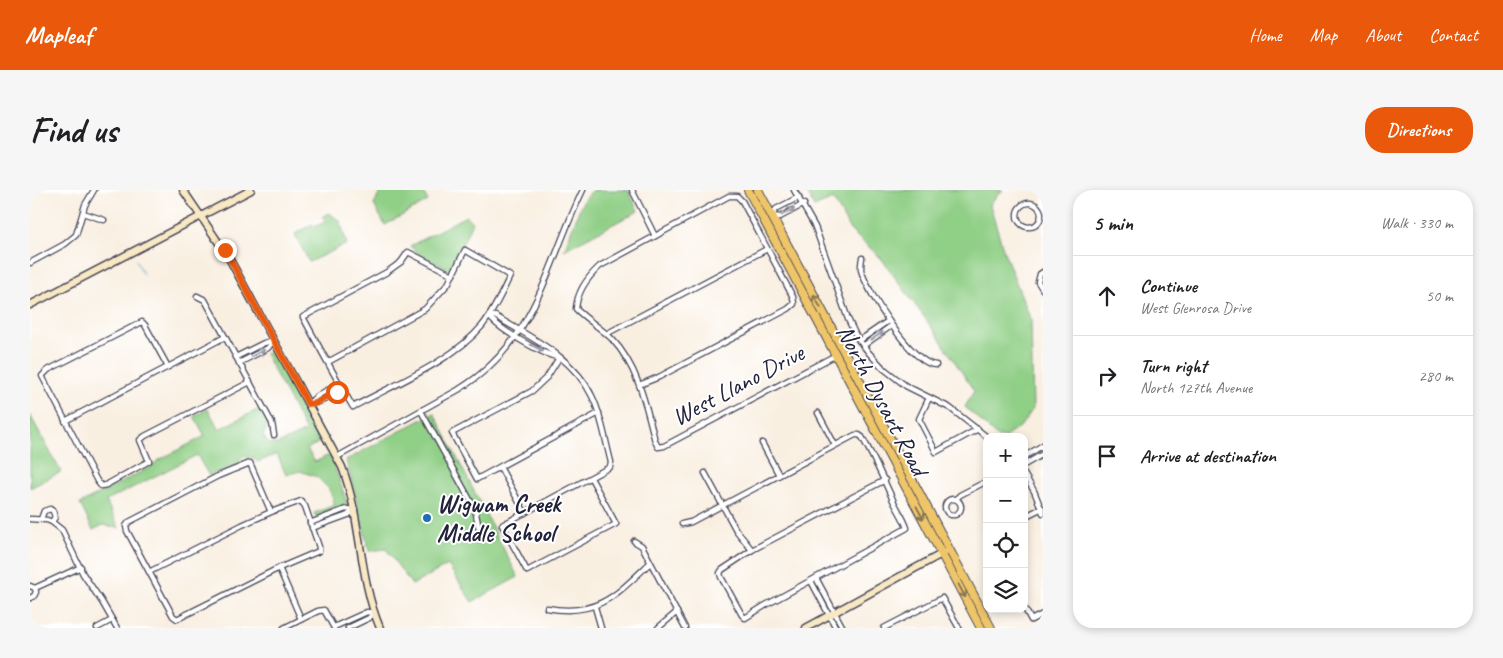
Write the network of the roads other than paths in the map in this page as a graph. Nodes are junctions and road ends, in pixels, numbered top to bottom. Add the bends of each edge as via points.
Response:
1 (184, 190) edge
2 (252, 190) edge
3 (583, 190) edge
4 (632, 190) edge
5 (748, 190) edge
6 (758, 190) edge
7 (794, 190) edge
8 (92, 191) edge
9 (799, 197) junction
10 (804, 204) junction
11 (83, 213) junction
12 (201, 216) junction
13 (772, 216) junction
14 (104, 220) dead end
15 (764, 220) junction
16 (1041, 224) edge
17 (656, 236) junction
18 (767, 249) junction
19 (862, 258) dead end
20 (30, 263) edge
21 (1043, 272) edge
22 (453, 275) junction
23 (1043, 290) edge
24 (197, 296) dead end
25 (30, 305) edge
26 (489, 316) junction
27 (888, 321) junction
28 (891, 326) junction
29 (520, 331) junction
30 (606, 334) junction
31 (225, 336) junction
32 (517, 336) junction
33 (274, 340) junction
34 (859, 341) junction
35 (863, 346) junction
36 (836, 355) junction
37 (236, 357) junction
38 (559, 358) junction
39 (328, 362) junction
40 (239, 363) junction
41 (936, 365) dead end
42 (168, 367) junction
43 (250, 382) junction
44 (639, 385) junction
45 (341, 386) junction
46 (930, 398) junction
47 (308, 404) junction
48 (421, 411) junction
49 (599, 413) junction
50 (818, 413) dead end
51 (65, 421) junction
52 (978, 429) junction
53 (983, 433) edge
54 (274, 435) dead end
55 (762, 443) dead end
56 (835, 445) junction
57 (1043, 445) edge
58 (1028, 454) edge
59 (1043, 454) edge
60 (336, 456) junction
61 (1028, 462) edge
62 (500, 466) junction
63 (705, 473) dead end
64 (779, 475) junction
65 (591, 478) junction
66 (1026, 478) edge
67 (885, 480) junction
68 (983, 483) edge
69 (956, 499) dead end
70 (723, 505) junction
71 (355, 510) junction
72 (1042, 510) edge
73 (271, 512) junction
74 (525, 513) junction
75 (1028, 515) edge
76 (30, 519) edge
77 (41, 519) junction
78 (50, 521) junction
79 (310, 522) junction
80 (682, 524) dead end
81 (312, 528) junction
82 (479, 529) dead end
83 (634, 541) dead end
84 (752, 550) junction
85 (946, 552) junction
86 (650, 563) junction
87 (80, 567) junction
88 (279, 568) junction
89 (150, 572) junction
90 (816, 578) junction
91 (811, 581) junction
92 (32, 587) edge
93 (30, 598) edge
94 (595, 607) junction
95 (548, 608) dead end
96 (676, 612) junction
97 (374, 613) junction
98 (1027, 613) edge
99 (832, 614) junction
100 (1043, 614) edge
101 (301, 619) junction
102 (112, 620) junction
103 (97, 628) edge
104 (117, 628) edge
105 (284, 628) edge
106 (334, 628) edge
107 (348, 628) edge
108 (380, 628) edge
109 (601, 628) edge
110 (658, 628) edge
111 (686, 628) edge
112 (806, 628) edge
113 (836, 628) edge
114 (843, 628) edge
115 (884, 628) edge
116 (959, 628) edge
117 (982, 628) edge
118 (992, 628) edge

1 - 12 street
2 - 12 street
3 - 29 street via 537,301
4 - 17 street
5 - 15 main road, North Dysart Road
6 - 13 main road, North Dysart Road
7 - 9 street
8 - 11 street
9 - 10 street
9 - 13 street via 776,209
13 -> 10 street via 780,216
10 - 34 street
11 - 14 street
11 - 20 street via 76,235 70,241
12 - 25 street
12 - 33 street via 225,250
13 - 15 street
85 -> 13 main road, North Dysart Road
15 - 36 main road, North Dysart Road
16 - 16 street via 1040,210 1034,205 1026,204 1020,208 1017,215 1022,225 1033,227
17 - 18 street via 729,196 737,196
17 - 30 street via 600,266 588,278 576,310
18 - 30 street
18 - 44 street via 793,296 794,304
19 - 27 street via 861,269
21 - 23 street via 1038,282
22 - 26 street via 465,250 510,276
22 - 39 street via 425,309
22 - 39 street via 408,252 387,272 303,316
24 - 31 street via 205,300
26 - 29 street via 495,316
26 - 32 street via 493,322
26 - 45 street via 465,344 443,359 352,407
27 - 28 street
27 - 34 street
35 -> 28 street
28 - 41 street via 912,351 927,363
29 - 32 street
29 - 38 street via 551,349
30 - 44 street via 630,364
31 - 37 street
31 - 42 street
32 -> 38 street
32 - 48 street via 484,372
33 - 37 street
40 -> 33 street via 268,348
33 - 47 street
34 - 35 street
35 - 46 street via 897,380
36 - 44 street, West Llano Drive via 658,447
36 -> 85 main road, North Dysart Road
37 - 40 street
38 - 49 street via 582,380
38 - 62 street via 532,391 452,433 477,479
39 - 45 street
40 - 43 street
42 - 51 street
42 - 51 street via 142,322 48,370 42,376
43 - 51 street via 140,440 149,461 106,485 101,486
43 - 54 street via 272,424
45 - 47 street via 323,400
46 - 52 street
46 - 52 street via 919,419 936,452
47 - 60 street
48 - 60 street
48 - 82 street via 475,509
49 - 62 street
49 - 65 street via 610,467
50 - 56 street
52 - 53 street
55 - 64 street
56 - 64 street
56 - 67 street via 859,435
57 - 58 street
59 - 61 street
60 - 71 street
62 - 74 street
63 - 70 street
64 - 70 street
65 - 74 street
65 - 74 street via 616,524 528,571 502,525
66 - 72 street
67 - 84 street
67 - 90 street via 907,528
68 - 69 street
70 - 80 street
70 - 84 street via 736,530
71 - 79 street via 346,509
71 - 81 street
71 - 97 street
72 - 75 street
73 - 79 street via 301,501
73 - 89 street
73 - 89 street via 250,463 218,476 126,526
76 - 77 street
77 - 78 street
77 - 78 street via 44,511 50,509 54,514
78 - 87 street via 64,533
79 - 81 street
81 - 88 street via 319,551
83 - 86 street via 642,546
84 - 91 street via 720,573 745,618
85 - 99 street
85 -> 117 main road, North Dysart Road
85 - 118 main road, North Dysart Road
86 - 94 street via 615,595
86 - 96 street
87 - 92 street
87 - 102 street
88 - 89 street via 177,619
88 - 101 street
90 - 91 street
90 - 99 street
91 - 99 street
92 - 93 street via 36,594
94 - 95 street via 575,610
94 - 109 street
96 - 110 street
96 - 111 street
97 - 106 street via 367,612
97 - 107 street
97 - 108 street
98 - 100 street via 1031,620
99 - 112 street
99 - 113 street
99 - 114 street
101 - 105 street
101 - 106 street via 324,610
102 - 103 street
102 - 104 street
115 - 116 street via 942,598

